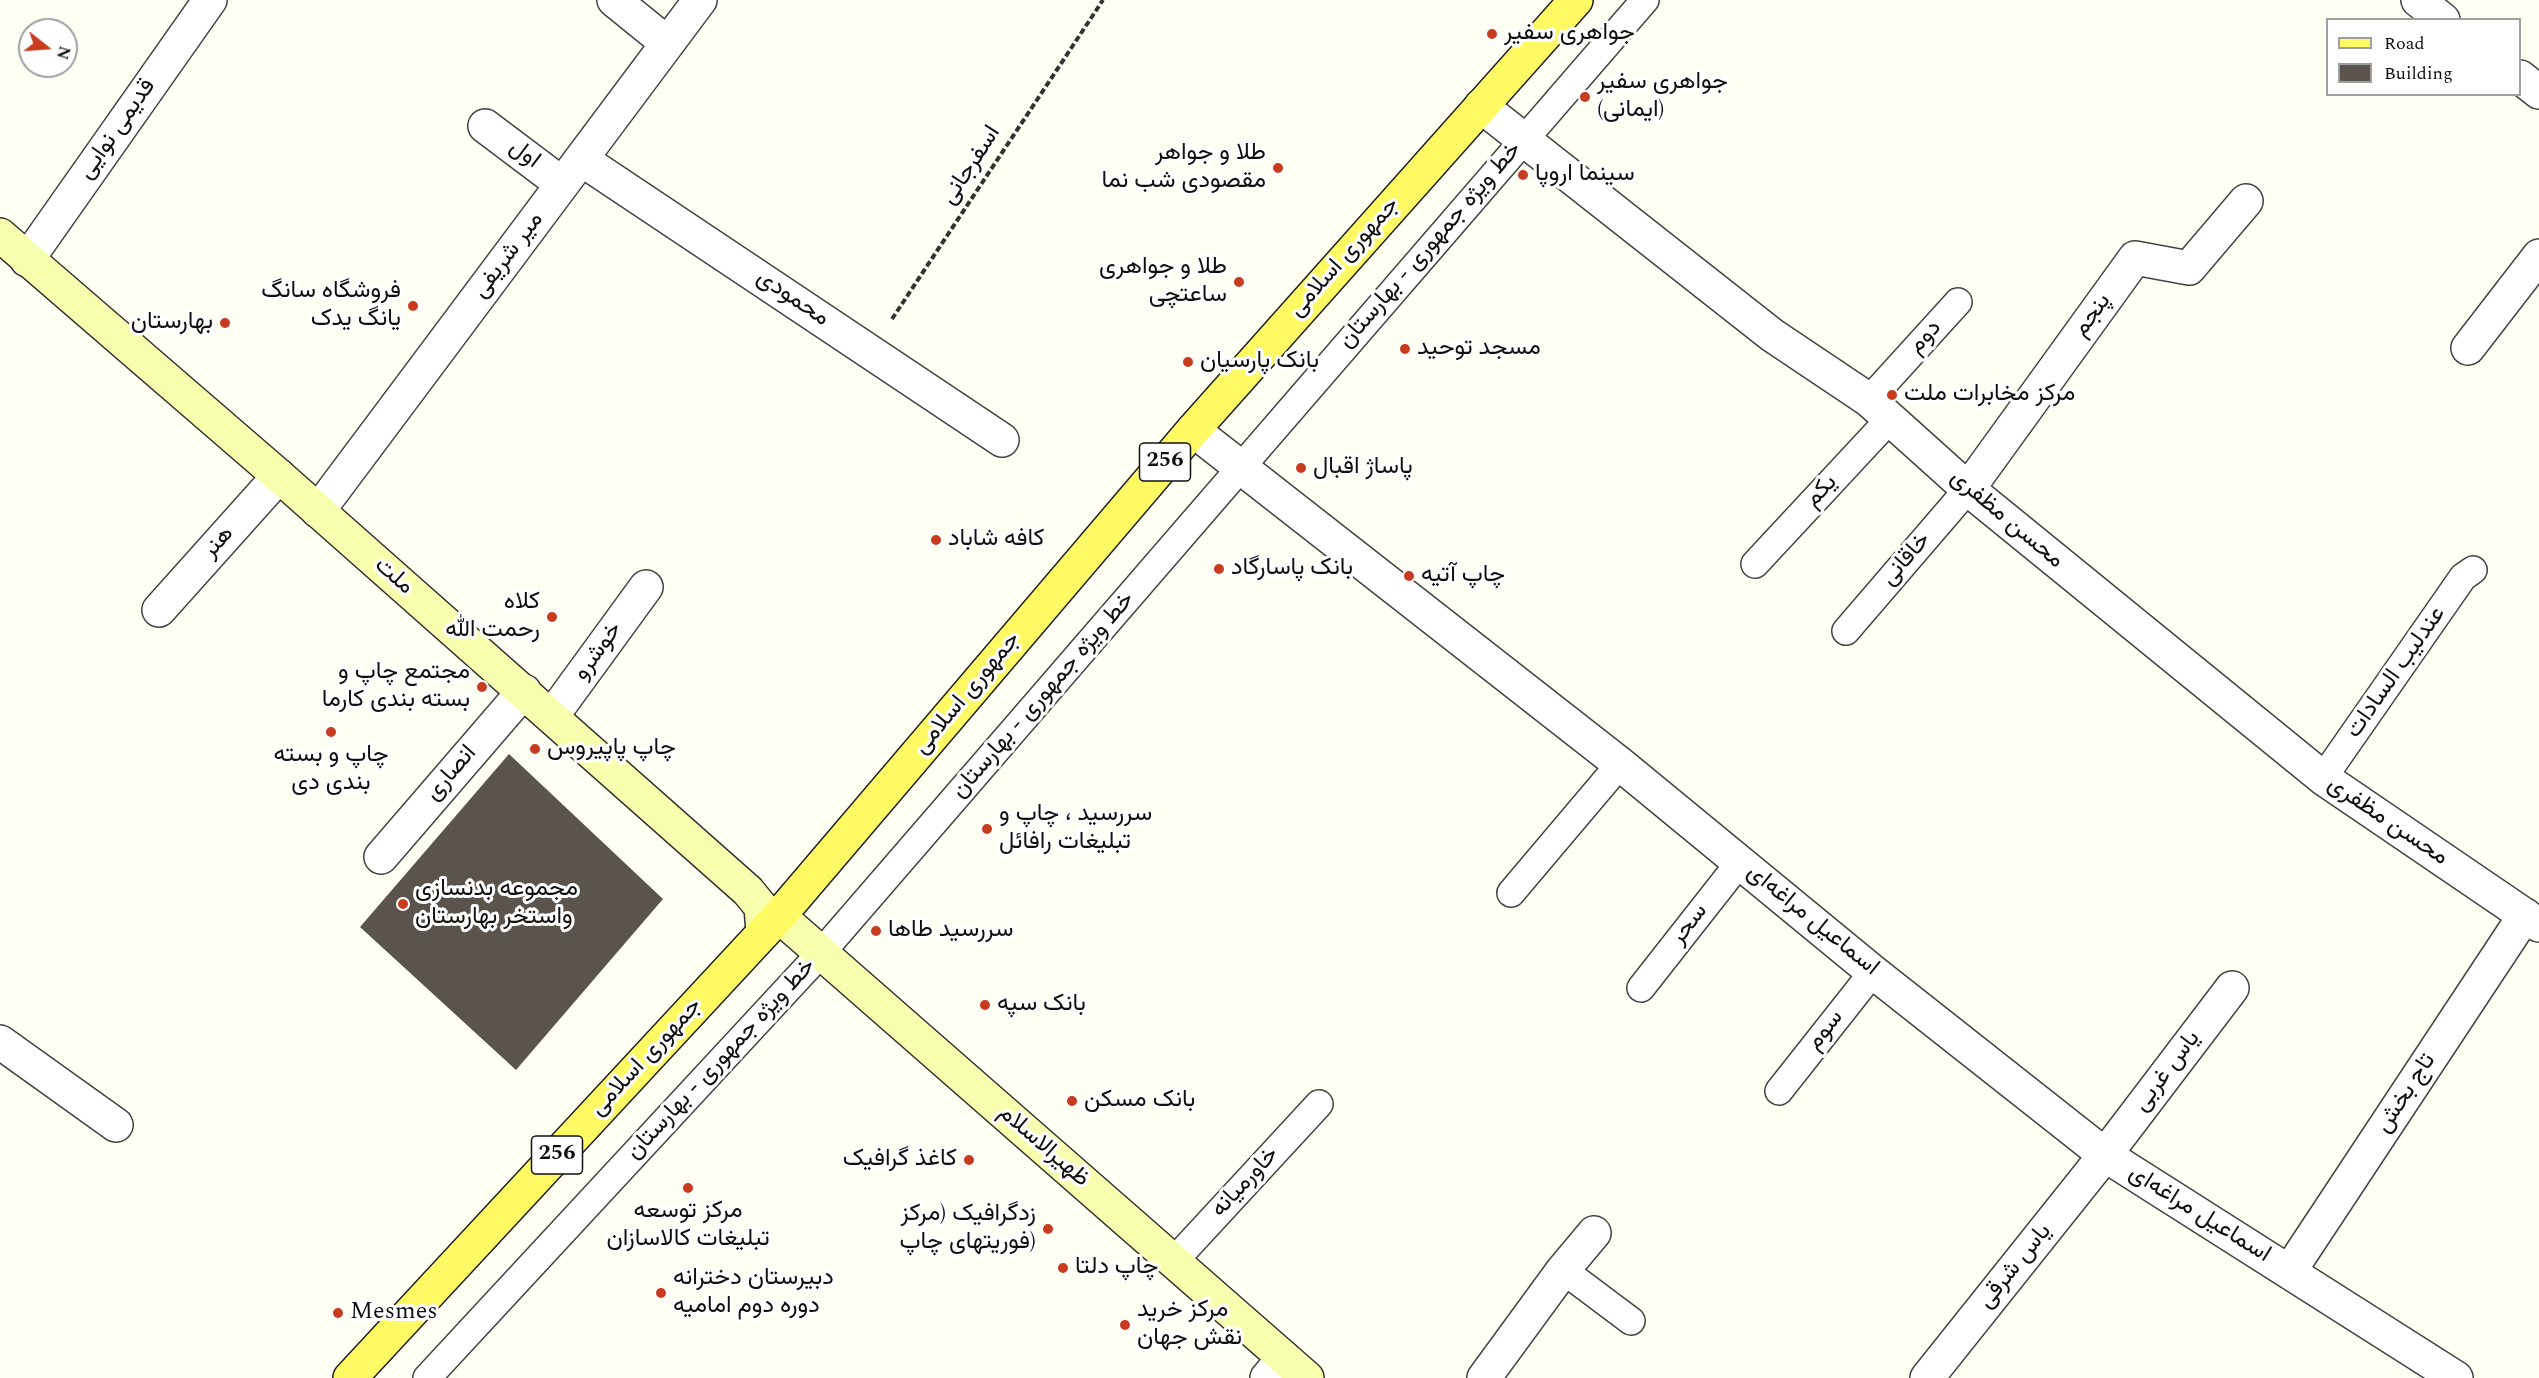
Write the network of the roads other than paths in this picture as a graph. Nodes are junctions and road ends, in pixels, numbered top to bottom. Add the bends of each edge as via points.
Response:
1 (210, 0) edge
2 (614, 0) edge
3 (700, 0) edge
4 (1576, 0) edge
5 (1645, 0) edge
6 (2418, 0) edge
7 (2440, 18) edge
8 (667, 43) junction
9 (2521, 78) edge
10 (2539, 92) edge
11 (1481, 106) junction
12 (485, 126) dead end
13 (1523, 140) junction
14 (572, 172) junction
15 (2246, 201) dead end
16 (0, 235) edge
17 (2539, 256) edge
18 (27, 260) junction
19 (1958, 302) dead end
20 (2468, 348) dead end
21 (1879, 410) junction
22 (1193, 430) junction
23 (1002, 440) dead end
24 (1240, 469) junction
25 (279, 476) junction
26 (1968, 489) junction
27 (318, 511) junction
28 (1755, 564) dead end
29 (2473, 570) dead end
30 (646, 587) dead end
31 (159, 610) dead end
32 (1846, 631) dead end
33 (524, 691) junction
34 (552, 716) junction
35 (1620, 764) junction
36 (2323, 778) junction
37 (381, 857) dead end
38 (1740, 862) junction
39 (1511, 893) dead end
40 (2532, 920) edge
41 (771, 924) junction
42 (821, 952) junction
43 (1873, 972) junction
44 (1641, 988) dead end
45 (2232, 988) dead end
46 (0, 1042) edge
47 (1779, 1091) dead end
48 (1319, 1104) dead end
49 (116, 1125) dead end
50 (2105, 1155) junction
51 (1594, 1233) dead end
52 (1174, 1262) junction
53 (1563, 1270) junction
54 (2289, 1272) junction
55 (1631, 1321) dead end
56 (1286, 1371) edge
57 (350, 1378) edge
58 (427, 1378) edge
59 (1484, 1378) edge
60 (1927, 1378) edge
61 (2456, 1378) edge

1 - 18 street, قدیمی نوایی
2 - 8 street
3 - 8 street, میر شریفی
4 - 11 main road, جمهوری اسلامی / 256
5 - 13 lane, خط ویژه جمهوری - بهارستان
6 - 7 street
8 - 14 street, میر شریفی
9 - 10 street
11 - 13 street, محسن مظفری
11 - 22 main road, جمهوری اسلامی / 256
12 - 14 street, اول
13 - 21 street, محسن مظفری via 1772,335
13 - 24 lane, خط ویژه جمهوری - بهارستان
14 - 23 street, محمودی via 870,352
14 - 27 street, میر شریفی
15 - 26 street, پنجم via 2189,268 2135,258
16 - 18 main road, ملت
17 - 20 street
18 - 25 main road, ملت
19 - 21 lane, دوم
21 - 26 street, محسن مظفری
21 - 28 lane, یکم
22 - 24 street, اسماعیل مراغه‌ای
22 - 41 main road, جمهوری اسلامی / 256
24 - 35 street, اسماعیل مراغه‌ای
24 - 42 lane, خط ویژه جمهوری - بهارستان
25 - 27 main road, ملت
25 - 31 street, هنر
26 - 32 lane, خاقانی
26 - 36 street, محسن مظفری
27 - 33 main road, ملت
29 - 36 lane, عندلیب السادات via 2463,578
30 - 34 street, خوشرو
33 - 34 main road, ملت
33 - 37 street, انصاری
34 - 41 main road, ملت via 748,891
35 - 38 street, اسماعیل مراغه‌ای
35 - 39 lane
36 - 40 street, محسن مظفری
38 - 43 street, اسماعیل مراغه‌ای
38 - 44 lane, سحر
40 - 54 street, تاج بخش
41 - 42 main road, ظهیرالاسلام
41 - 57 main road, جمهوری اسلامی / 256
42 - 52 main road, ظهیرالاسلام
42 - 58 lane, خط ویژه جمهوری - بهارستان
43 - 47 lane, سوم
43 - 50 street, اسماعیل مراغه‌ای
45 - 50 street, یاس غربی
46 - 49 street
48 - 52 lane, خاورمیانه
50 - 54 street, اسماعیل مراغه‌ای
50 - 60 street, یاس شرقی
51 - 53 street
52 - 56 main road, ظهیرالاسلام
53 - 55 lane
53 - 59 street
54 - 61 street, اسماعیل مراغه‌ای

